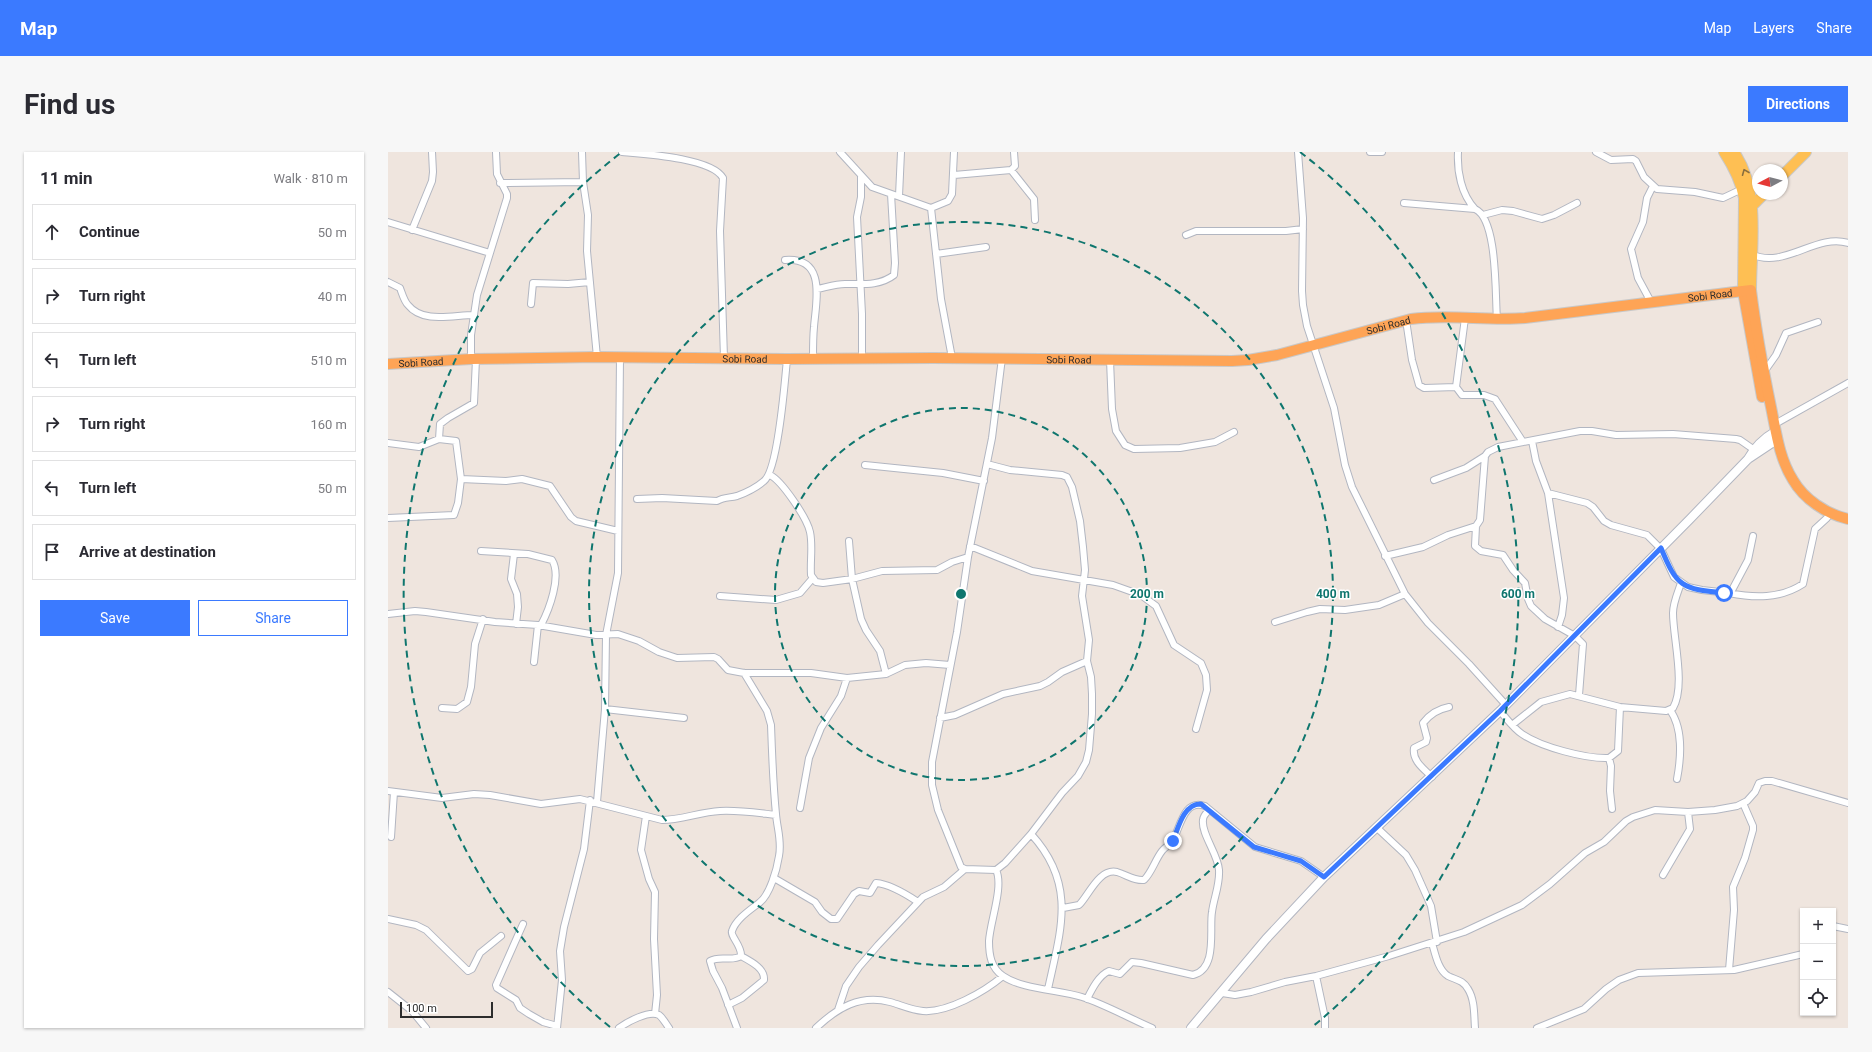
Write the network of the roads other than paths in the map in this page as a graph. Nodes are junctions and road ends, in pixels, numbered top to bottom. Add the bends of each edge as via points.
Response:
1 (432, 152) edge
2 (496, 152) edge
3 (582, 152) edge
4 (622, 152) edge
5 (840, 152) edge
6 (901, 152) edge
7 (954, 152) edge
8 (1014, 152) edge
9 (1298, 152) edge
10 (1370, 152) edge
11 (1382, 152) edge
12 (1458, 152) edge
13 (1596, 152) edge
14 (1724, 152) edge
15 (1734, 152) edge
16 (1799, 152) edge
17 (1806, 152) edge
18 (690, 153) edge
19 (688, 159) junction
20 (1786, 164) edge
21 (1011, 170) junction
22 (1788, 170) edge
23 (954, 175) junction
24 (861, 177) junction
25 (583, 182) junction
26 (500, 183) junction
27 (1653, 186) junction
28 (1749, 192) edge
29 (891, 194) junction
30 (899, 196) junction
31 (1758, 200) edge
32 (1404, 203) dead end
33 (1577, 203) dead end
34 (931, 208) junction
35 (1475, 209) junction
36 (1748, 210) junction
37 (1483, 216) junction
38 (1035, 220) dead end
39 (388, 222) edge
40 (1303, 229) junction
41 (412, 230) junction
42 (1186, 235) dead end
43 (1848, 243) edge
44 (986, 247) dead end
45 (490, 253) junction
46 (936, 254) junction
47 (1751, 254) junction
48 (785, 260) dead end
49 (388, 282) edge
50 (590, 282) junction
51 (859, 285) junction
52 (818, 289) junction
53 (1747, 291) junction
54 (1651, 302) junction
55 (531, 304) dead end
56 (474, 315) junction
57 (1465, 318) junction
58 (1497, 319) junction
59 (1406, 320) junction
60 (1818, 322) dead end
61 (1314, 345) junction
62 (597, 357) junction
63 (620, 357) junction
64 (724, 358) junction
65 (813, 358) junction
66 (862, 358) junction
67 (952, 358) junction
68 (1002, 358) junction
69 (473, 359) junction
70 (787, 359) junction
71 (1110, 360) junction
72 (388, 364) edge
73 (1764, 372) junction
74 (1848, 383) edge
75 (1456, 387) junction
76 (1234, 432) dead end
77 (1774, 434) junction
78 (440, 439) junction
79 (1532, 441) junction
80 (1523, 442) junction
81 (388, 443) edge
82 (1753, 449) junction
83 (1485, 456) junction
84 (1748, 459) junction
85 (987, 464) junction
86 (865, 465) dead end
87 (770, 474) junction
88 (461, 479) junction
89 (1434, 480) dead end
90 (984, 481) junction
91 (1548, 493) junction
92 (637, 498) dead end
93 (388, 518) edge
94 (1826, 518) junction
95 (1848, 519) edge
96 (1848, 525) edge
97 (1476, 526) junction
98 (618, 531) junction
99 (1753, 536) dead end
100 (849, 541) dead end
101 (970, 546) junction
102 (1661, 548) junction
103 (481, 551) dead end
104 (514, 554) junction
105 (1385, 556) junction
106 (968, 557) junction
107 (812, 579) junction
108 (852, 579) junction
109 (1083, 581) junction
110 (1681, 583) junction
111 (1729, 593) junction
112 (1405, 594) junction
113 (720, 596) dead end
114 (388, 614) edge
115 (483, 620) junction
116 (1275, 622) dead end
117 (516, 624) junction
118 (540, 625) junction
119 (1558, 627) junction
120 (606, 634) junction
121 (1575, 636) junction
122 (1088, 661) junction
123 (534, 662) dead end
124 (950, 665) junction
125 (744, 673) junction
126 (886, 674) junction
127 (847, 678) junction
128 (1579, 696) junction
129 (1506, 704) junction
130 (1620, 707) junction
131 (442, 708) dead end
132 (1449, 708) dead end
133 (605, 709) junction
134 (1670, 710) junction
135 (1500, 711) junction
136 (684, 718) dead end
137 (940, 718) junction
138 (1512, 725) junction
139 (1196, 728) dead end
140 (1609, 758) junction
141 (1432, 777) junction
142 (1677, 778) dead end
143 (391, 792) edge
144 (590, 800) junction
145 (596, 802) junction
146 (1743, 802) junction
147 (1848, 803) edge
148 (800, 808) dead end
149 (1612, 809) dead end
150 (1209, 810) junction
151 (1688, 812) junction
152 (776, 815) junction
153 (646, 816) junction
154 (1376, 827) junction
155 (1031, 834) junction
156 (392, 837) dead end
157 (965, 869) junction
158 (996, 870) junction
159 (1663, 876) dead end
160 (1324, 877) junction
161 (774, 878) junction
162 (918, 902) junction
163 (1063, 908) junction
164 (388, 919) edge
165 (524, 924) dead end
166 (1836, 927) edge
167 (1848, 929) edge
168 (501, 936) dead end
169 (1434, 942) junction
170 (1800, 955) edge
171 (741, 956) junction
172 (1729, 970) junction
173 (1003, 976) junction
174 (1316, 976) junction
175 (1048, 989) junction
176 (388, 992) edge
177 (1222, 993) junction
178 (1087, 999) junction
179 (728, 1005) junction
180 (838, 1010) junction
181 (655, 1014) junction
182 (557, 1027) edge
183 (426, 1028) edge
184 (619, 1028) edge
185 (669, 1028) edge
186 (737, 1028) edge
187 (816, 1028) edge
188 (1152, 1028) edge
189 (1191, 1028) edge
190 (1325, 1028) edge
191 (1475, 1028) edge
192 (1536, 1028) edge

1 - 41 street via 432,181
2 - 26 street via 496,174
3 - 25 street
4 - 19 street
5 - 24 street
6 - 30 street
7 - 23 street
8 - 21 street via 1015,166
9 - 40 street
10 - 11 street
12 - 35 street via 1458,170 1469,202
13 - 27 street via 1611,160 1633,159 1644,178
14 - 28 main road
28 -> 15 main road via 1746,175
16 - 20 main road
17 - 22 main road
18 - 19 street
19 - 64 street via 720,173 723,178 720,231
21 - 23 street
21 - 38 street via 1034,199
23 - 34 street via 952,194 948,201
24 - 29 street via 872,187
24 - 51 street via 857,217
25 - 26 street
25 - 50 street via 588,215 587,251
26 - 45 street via 507,198
27 - 28 street via 1657,189 1695,192 1723,198
27 - 54 street via 1647,198 1643,222 1631,249 1638,278
28 - 36 main road
29 - 30 street
29 - 51 street via 894,276 887,280
30 - 34 street
31 - 36 main road
32 - 35 street
33 - 37 street via 1542,218 1502,210
34 - 46 street
35 - 37 street
36 - 47 main road
36 - 53 main road
37 - 58 street via 1496,272
39 - 41 street
40 - 42 street via 1196,231
40 - 61 street via 1302,291 1307,326
41 - 45 street
43 - 47 street via 1832,241 1786,256 1768,258
44 - 46 street
45 - 56 street via 477,295
46 - 67 street
47 - 53 main road
48 - 52 street via 798,261 810,267
49 - 56 street via 400,288 407,304 418,315
50 - 55 street via 533,283
50 - 62 street
51 - 52 street via 845,284
51 - 66 street
52 - 65 street
53 - 54 highway, Sobi Road
53 - 73 highway
53 - 77 highway via 1751,340
54 - 58 highway, Sobi Road via 1525,318
56 - 69 street
57 - 58 highway, Sobi Road
57 - 59 highway, Sobi Road via 1431,317
57 - 75 street
59 - 61 highway, Sobi Road
59 - 75 street via 1419,385 1424,388
60 - 73 street via 1786,333 1776,356
61 - 71 highway, Sobi Road via 1248,360
61 - 105 street via 1334,408 1352,487
62 - 63 highway, Sobi Road
62 - 69 highway, Sobi Road
63 - 64 highway, Sobi Road
63 - 98 street
64 - 70 highway, Sobi Road
65 - 66 highway, Sobi Road
65 - 70 highway, Sobi Road
66 - 67 highway, Sobi Road
67 - 68 highway, Sobi Road
68 - 71 highway, Sobi Road
68 - 85 street
69 - 72 highway, Sobi Road
69 - 78 street via 474,403 440,424
70 - 87 street
71 - 76 street via 1112,409 1116,431 1125,445 1134,449 1186,447 1215,442
73 - 77 highway
74 - 77 street
75 - 80 street via 1462,395 1484,395 1495,399
77 - 82 street
77 - 84 street
77 - 94 highway via 1782,473 1788,485 1806,504
77 - 95 highway via 1787,470 1802,492 1819,507
78 - 81 street via 419,447
78 - 88 street via 456,441
79 - 80 street
79 - 82 street via 1580,431 1631,436 1673,434 1736,439
79 - 91 street via 1536,461
80 - 83 street via 1498,447
82 - 84 street
83 - 89 street via 1466,468
83 - 97 street via 1480,520
84 - 102 street
85 - 90 street
85 - 109 street via 1010,470 1067,477 1080,521 1085,570
86 - 90 street via 943,473
87 - 92 street via 749,490 717,501
87 - 107 street via 791,497 810,531
88 - 93 street via 454,515
88 - 98 street via 522,479 544,483 554,490 576,521
90 - 101 street
91 - 102 street via 1587,503 1604,521 1618,528 1647,535
91 - 119 street via 1564,598
94 - 96 highway
94 - 111 street via 1815,529 1803,584 1771,596 1756,597
97 - 105 street via 1423,547
97 - 119 street via 1475,546 1481,551 1502,554 1525,582 1531,606 1545,620
98 - 120 street via 618,573
99 - 111 street via 1748,560
100 - 108 street
101 - 106 street
101 - 109 street via 1032,571
102 - 110 street via 1670,570
102 - 121 street
103 - 104 street
104 - 117 street via 511,579 517,594
104 - 118 street via 543,557 552,560 556,567 550,607
105 - 112 street
106 - 108 street via 937,570 882,571
106 - 124 street
107 - 108 street via 823,583
107 - 113 street via 800,593 776,600
108 - 126 street via 862,619 880,651
109 - 122 street
109 - 139 street via 1113,585 1141,595 1156,606 1174,645 1201,664 1206,675 1207,690
110 - 111 street via 1702,590
110 - 134 street via 1673,613 1678,696 1677,702
112 - 116 street via 1379,605 1345,610 1320,609
112 - 129 street via 1428,623
114 - 115 street via 415,612
115 - 117 street
115 - 131 street via 475,644 471,688 467,702 457,709
117 - 118 street
118 - 120 street via 572,632
118 - 123 street
119 - 121 street
120 - 125 street via 628,637 677,658 714,657 728,670
120 - 133 street
121 - 128 street via 1584,645
121 - 129 street
122 - 137 street via 1062,672 1040,686 1003,694 955,715
122 - 155 street via 1092,714 1086,762 1078,776
124 - 126 street via 905,665
124 - 137 street
125 - 127 street via 811,673
125 - 152 street via 767,711 771,725
126 - 127 street
127 - 148 street via 841,696 821,728 809,758
128 - 130 street
128 - 138 street via 1570,694 1541,702
129 - 135 street
130 - 134 street
130 - 140 street via 1618,751
132 - 141 street via 1440,709 1424,722 1426,742 1414,748 1418,763
133 - 136 street
133 - 145 street
134 - 142 street via 1677,726 1680,750
135 - 138 street
135 - 141 street
137 - 157 street via 932,762 932,785 938,810 956,857
138 - 140 street via 1522,734 1552,747 1580,755
140 - 149 street
141 - 154 street
143 - 144 street via 442,798 490,795 541,804 568,799
143 - 156 street
144 - 145 street
144 - 182 street via 584,849 560,951 562,980
145 - 153 street
146 - 147 street via 1755,792 1759,783 1772,781
146 - 151 street via 1737,806
146 - 172 street via 1753,830 1733,887 1734,910
150 - 160 street via 1254,847 1301,861
150 - 163 street via 1196,804 1188,810 1173,841 1162,850 1144,880 1118,872 1107,874 1096,883 1079,905
150 - 178 street via 1204,817 1203,827 1217,858 1219,880 1211,918 1211,948 1206,964 1193,975 1132,962 1120,974 1110,970 1104,973
151 - 159 street via 1690,829
151 - 169 street via 1654,810 1633,817 1522,905 1464,932
152 - 153 street via 720,811 670,820
152 - 161 street via 781,842
153 - 181 street via 641,850 648,879 656,892 654,939 658,995
154 - 160 street
154 - 169 street via 1406,855 1415,870 1431,906
155 - 158 street via 1005,864
155 - 163 street via 1038,841 1057,874
157 - 158 street
157 - 162 street via 944,887
158 - 173 street via 999,885 989,932 989,950 991,962
160 - 177 street via 1266,939
161 - 162 street via 815,902 831,919 837,919 854,894 859,891 870,893 876,883 903,892
161 - 171 street via 761,903 748,910 732,930
162 - 180 street via 859,967 846,986
163 - 175 street via 1056,958
164 - 168 street via 416,925 426,930 468,971 472,969 480,953
165 - 182 street via 496,985 516,1000 520,1008
166 - 167 street
169 - 174 street
169 - 191 street via 1442,971 1463,982 1469,990
170 - 172 street
171 - 179 street via 710,961
171 - 179 street via 762,971 765,975 764,980 742,998
172 - 192 street via 1638,973 1619,980 1584,1009
173 - 175 street
173 - 180 street via 976,996 933,1010 916,1010 875,999 859,1001
174 - 177 street via 1235,995
174 - 190 street
175 - 178 street
176 - 183 street via 412,1011
177 - 189 street
178 - 188 street
179 - 186 street
180 - 187 street
181 - 184 street via 639,1017
181 - 185 street via 659,1015

